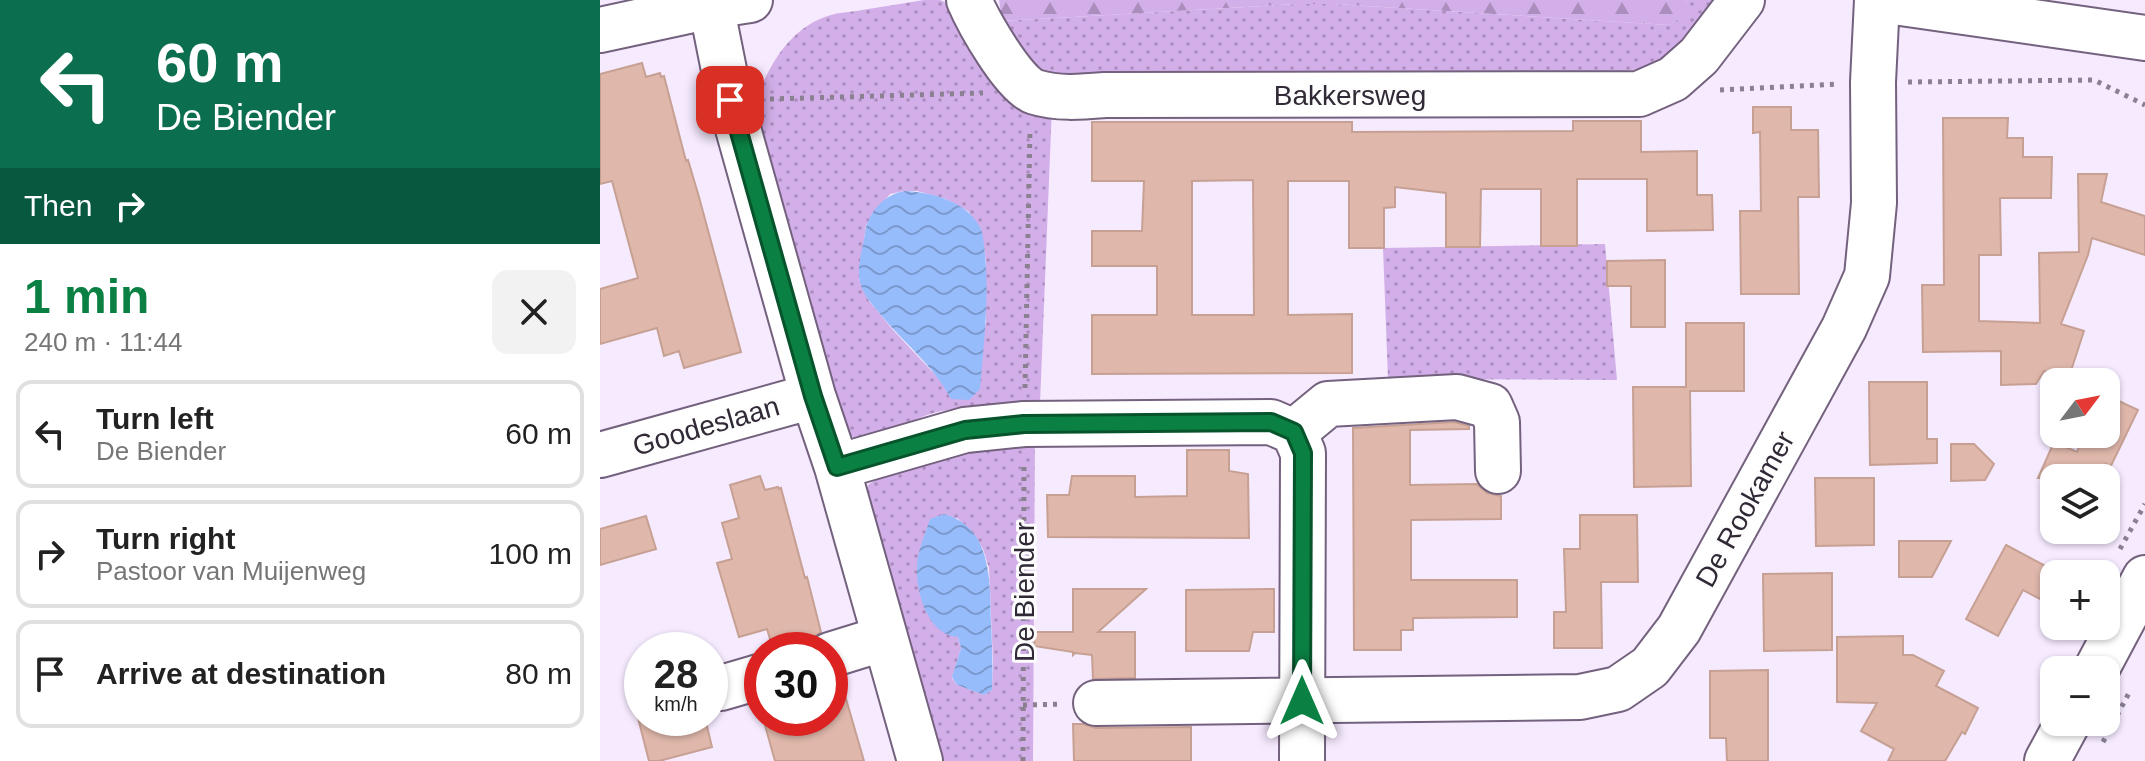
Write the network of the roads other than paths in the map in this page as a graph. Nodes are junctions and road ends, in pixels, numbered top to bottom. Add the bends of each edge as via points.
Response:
1 (969, 0) edge
2 (1742, 0) edge
3 (1878, 0) edge
4 (724, 2) edge
5 (600, 30) edge
6 (2145, 38) edge
7 (813, 396) junction
8 (1294, 432) junction
9 (600, 455) edge
10 (837, 467) junction
11 (1498, 471) dead end
12 (2132, 565) edge
13 (885, 638) junction
14 (848, 649) edge
15 (2118, 656) edge
16 (1302, 701) junction
17 (1096, 703) dead end
18 (2083, 736) edge
19 (920, 761) edge
20 (1302, 761) edge
21 (2047, 761) edge

1 - 2 street, Bakkersweg via 1008,67 1031,92 1064,97 1639,94 1673,79 1699,56
3 - 6 street
3 - 16 street, De Rookamer via 1874,203 1867,276 1844,328 1679,629 1650,667 1618,689 1580,697
4 - 5 street
4 - 7 street via 730,100
7 - 9 street, Goodeslaan
7 - 10 street
8 - 10 street via 1271,422 1024,424 965,430
8 - 11 street via 1328,404 1457,397 1490,406 1497,422
8 - 16 street via 1303,453
10 - 13 street
12 - 15 street
13 - 14 street
13 - 19 street
16 - 17 street, De Rookamer
16 - 20 street
18 - 21 street

